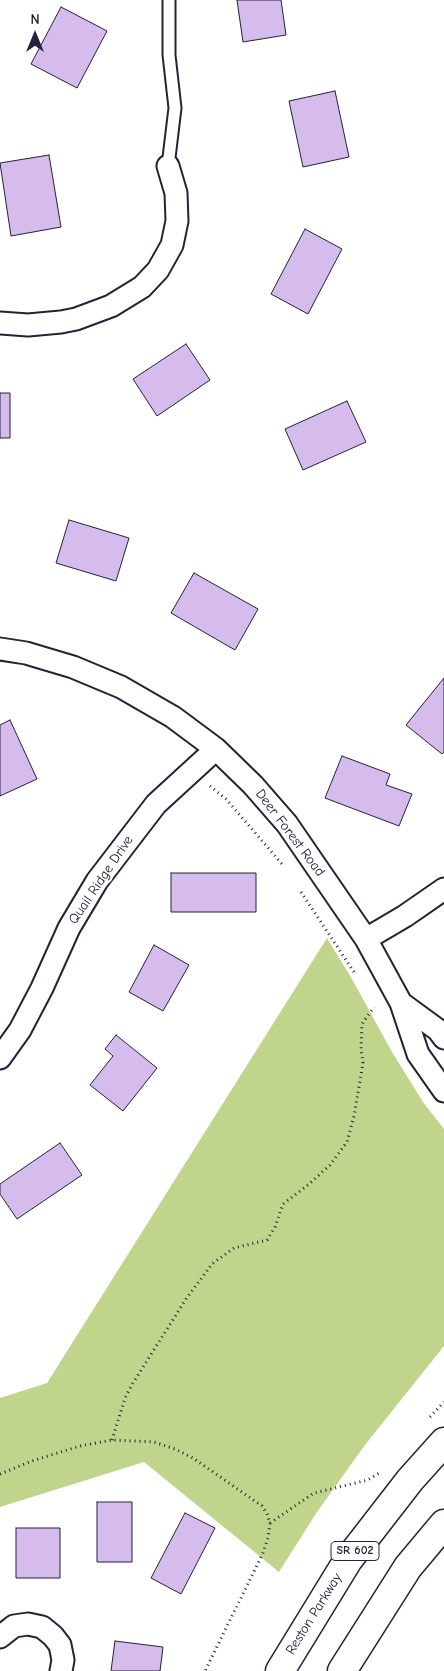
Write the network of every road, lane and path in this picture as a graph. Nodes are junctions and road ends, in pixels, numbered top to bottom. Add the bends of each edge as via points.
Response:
1 (169, 0) edge
2 (168, 166) joint
3 (0, 323) edge
4 (0, 649) edge
5 (216, 749) junction
6 (192, 772) junction
7 (283, 864) dead end
8 (300, 889) dead end
9 (444, 889) edge
10 (366, 939) junction
11 (356, 974) dead end
12 (401, 1003) junction
13 (379, 1015) dead end
14 (444, 1038) edge
15 (0, 1058) edge
16 (444, 1092) edge
17 (444, 1402) edge
18 (434, 1433) edge
19 (112, 1440) junction
20 (384, 1469) dead end
21 (0, 1474) edge
22 (270, 1523) junction
23 (444, 1524) edge
24 (0, 1637) edge
25 (61, 1671) edge
26 (205, 1671) edge
27 (280, 1671) edge
28 (342, 1671) edge

1 - 2 lane via 169,55 174,108
2 - 3 street via 176,193 177,221 172,244 158,270 142,287 111,306 76,319 28,325
4 - 5 street, Deer Forest Road via 73,667 121,686 173,717
5 - 6 street, Quail Ridge Drive
5 - 10 street, Deer Forest Road via 254,785 287,824
6 - 7 path via 226,799
6 - 15 street, Quail Ridge Drive via 156,804 97,881 69,928 20,1030
8 - 11 path
9 - 10 street
10 - 12 street, Deer Forest Road
12 - 14 street, Deer Forest Road
12 - 16 street, Deer Forest Road via 418,1054
13 - 19 path via 374,1007 362,1024 363,1063 347,1142 330,1165 283,1204 267,1240 234,1248 212,1264 129,1390
17 - 18 path
18 - 27 main road, Reston Parkway / SR 602 via 404,1488 348,1560
19 - 21 path via 80,1446
19 - 22 path via 154,1442 175,1448 262,1506
20 - 22 path via 368,1480 314,1493
22 - 26 path via 262,1553
23 - 28 main road via 408,1567
24 - 25 street via 14,1626 42,1627 60,1645

